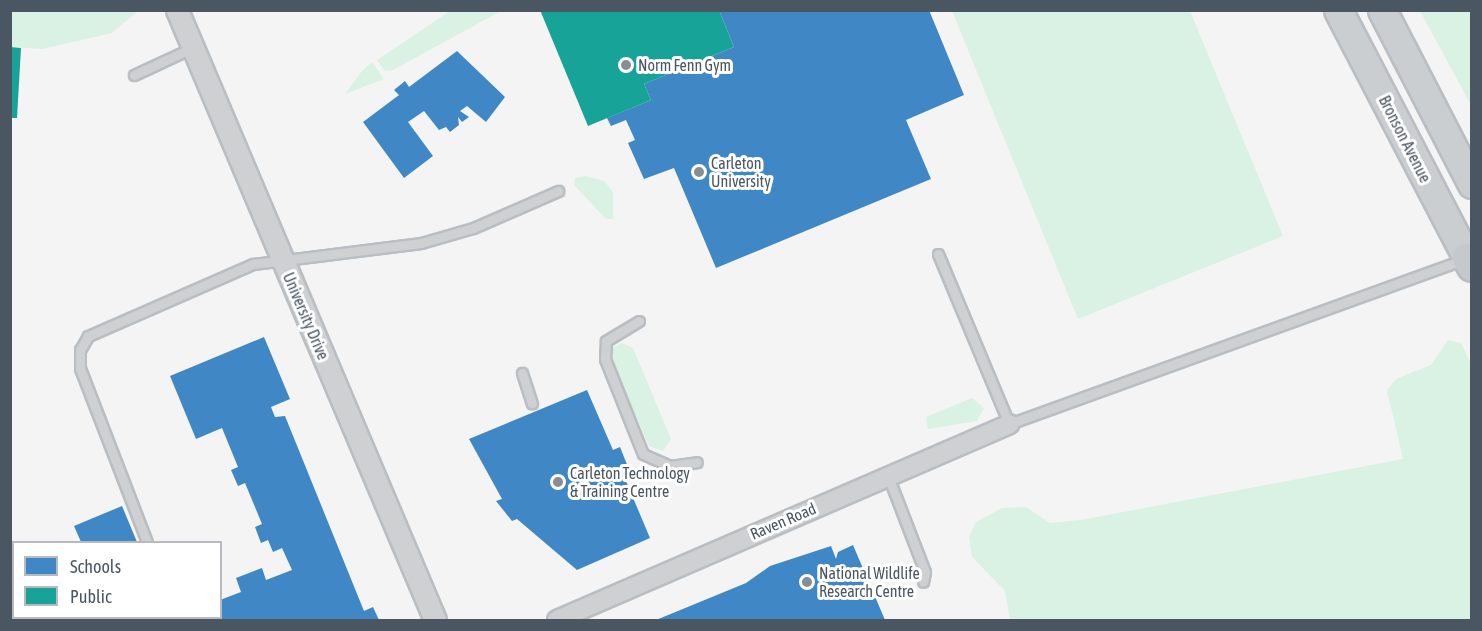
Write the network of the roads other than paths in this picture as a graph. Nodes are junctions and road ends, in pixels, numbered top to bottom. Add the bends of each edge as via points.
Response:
1 (177, 10) edge
2 (1338, 10) edge
3 (1382, 10) edge
4 (194, 46) junction
5 (134, 75) dead end
6 (1472, 184) edge
7 (558, 191) dead end
8 (938, 254) dead end
9 (282, 258) junction
10 (1470, 261) edge
11 (639, 321) dead end
12 (522, 373) dead end
13 (532, 403) dead end
14 (1009, 424) junction
15 (697, 462) dead end
16 (888, 476) junction
17 (146, 541) edge
18 (923, 582) dead end
19 (435, 621) edge
20 (556, 621) edge

1 - 4 street, University Drive
2 - 10 main road, Bronson Avenue
3 - 6 main road
4 - 5 lane
4 - 9 street, University Drive
7 - 9 lane via 473,228 420,243
8 - 14 lane
9 - 17 lane via 253,264 100,329 82,343 80,368
9 - 19 street, University Drive
10 - 14 lane
11 - 15 lane via 606,341 605,359 643,454 662,464
12 - 13 lane
14 - 16 street, Raven Road
16 - 18 lane via 925,572
16 - 20 street, Raven Road

